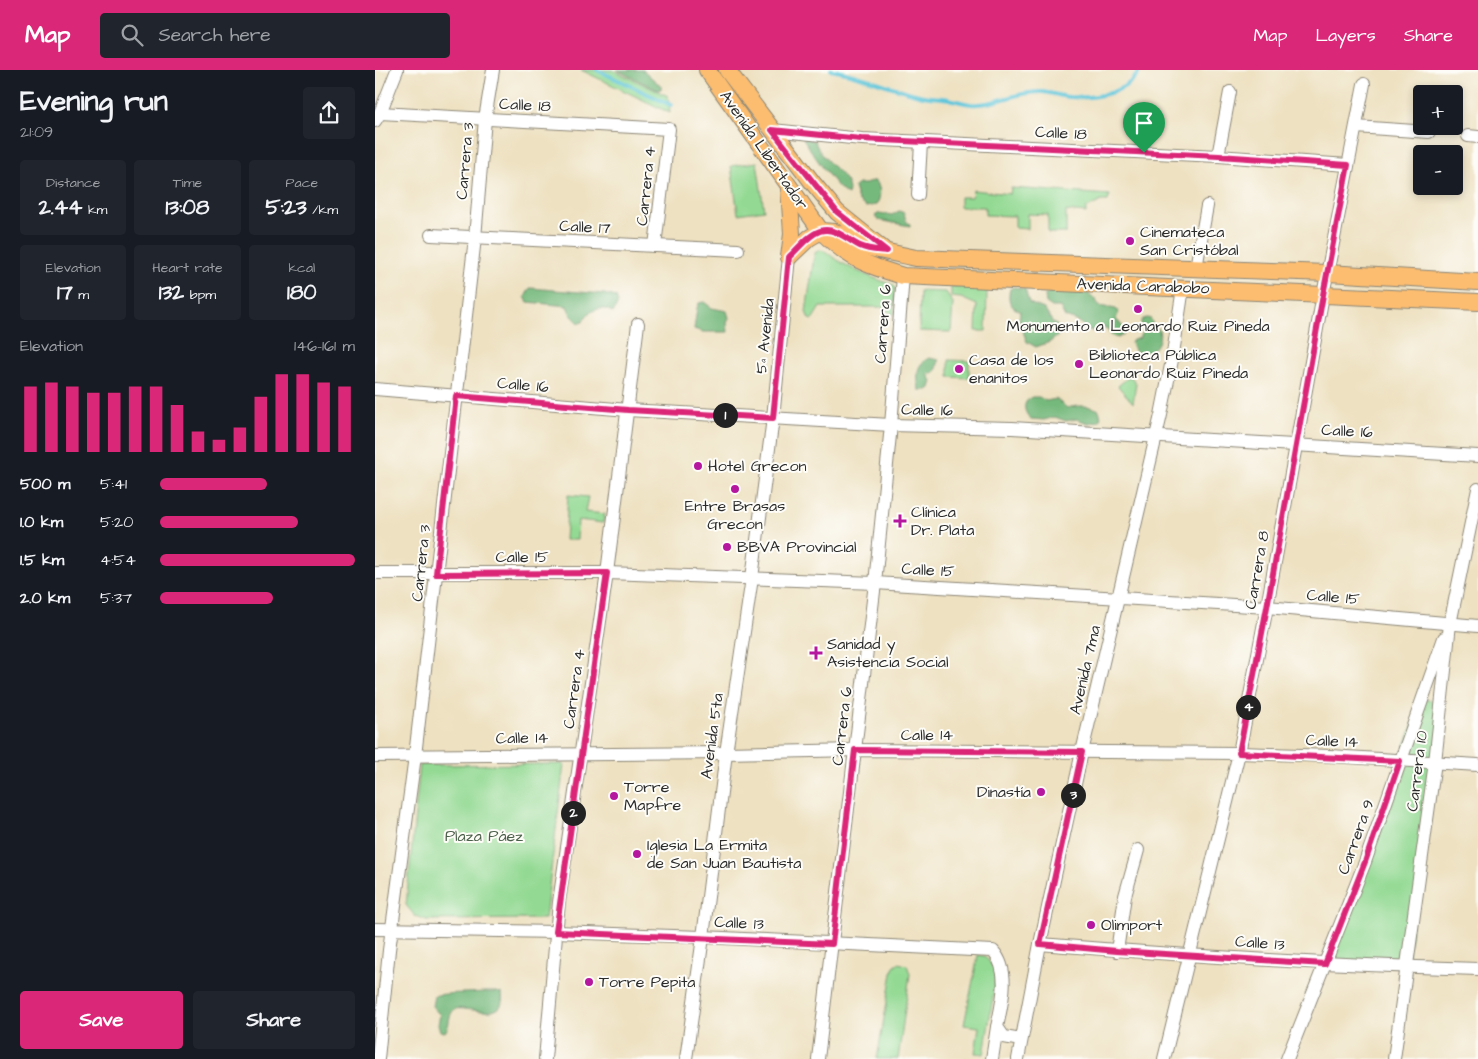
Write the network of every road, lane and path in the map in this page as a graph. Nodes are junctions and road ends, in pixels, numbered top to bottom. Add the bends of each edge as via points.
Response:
1 (397, 70) edge
2 (493, 70) edge
3 (707, 70) edge
4 (727, 70) edge
5 (1364, 84) dead end
6 (1230, 92) dead end
7 (377, 117) edge
8 (485, 119) junction
9 (1356, 127) junction
10 (669, 128) joint
11 (772, 130) junction
12 (1413, 131) edge
13 (921, 143) junction
14 (1219, 156) junction
15 (1348, 165) junction
16 (789, 186) junction
17 (918, 195) dead end
18 (1207, 206) dead end
19 (821, 231) junction
20 (431, 235) dead end
21 (475, 238) junction
22 (655, 246) junction
23 (738, 250) dead end
24 (887, 251) junction
25 (789, 257) junction
26 (1170, 267) junction
27 (1196, 268) junction
28 (1328, 273) junction
29 (903, 276) junction
30 (1478, 282) edge
31 (1183, 288) junction
32 (1323, 295) junction
33 (1478, 302) edge
34 (638, 324) dead end
35 (375, 389) edge
36 (456, 396) junction
37 (628, 410) junction
38 (773, 418) junction
39 (891, 425) junction
40 (1156, 437) junction
41 (1295, 444) junction
42 (1478, 456) edge
43 (1478, 488) edge
44 (375, 573) edge
45 (607, 573) junction
46 (436, 574) junction
47 (752, 578) junction
48 (875, 584) junction
49 (1118, 597) junction
50 (1267, 607) junction
51 (1450, 624) junction
52 (1478, 626) edge
53 (855, 750) junction
54 (1082, 752) junction
55 (726, 753) junction
56 (1239, 753) junction
57 (581, 754) junction
58 (375, 756) edge
59 (415, 756) junction
60 (1400, 761) junction
61 (1435, 762) junction
62 (1478, 765) edge
63 (1139, 850) dead end
64 (375, 929) edge
65 (391, 930) junction
66 (556, 932) junction
67 (703, 937) junction
68 (832, 944) junction
69 (1040, 944) junction
70 (1117, 951) junction
71 (1191, 955) junction
72 (1325, 964) junction
73 (1407, 967) junction
74 (1478, 969) edge
75 (997, 1027) junction
76 (1021, 1040) junction
77 (378, 1059) edge
78 (545, 1059) edge
79 (686, 1059) edge
80 (818, 1059) edge
81 (992, 1059) edge
82 (1018, 1059) edge
83 (1164, 1059) edge
84 (1287, 1059) edge
85 (1394, 1059) edge

1 - 7 street
2 - 8 street, Carrera 3
3 - 16 main road, Avenida Libertador
4 - 11 main road, Avenida Libertador
5 - 9 street, Carrera 8
6 - 14 street
7 - 8 street, Calle 18
8 - 10 street, Calle 18
8 - 21 street, Carrera 3
9 - 12 street
9 - 15 street, Carrera 8
10 - 22 street, Carrera 4
11 - 13 street, Calle 18
11 - 24 main road, Avenida Libertador via 837,212
13 - 14 street, Calle 18
13 - 17 street
14 - 15 street, Calle 18
15 - 28 street, Carrera 8
16 - 19 main road, Avenida Libertador
16 - 25 main road
18 - 27 street
19 - 24 main road, Avenida Carabobo via 841,234 860,246
19 - 25 main road
19 - 29 main road, Avenida Carabobo via 853,258
20 - 21 street, Calle 17
21 - 22 street, Calle 17
21 - 36 street, Carrera 3
22 - 23 street, Calle 17
24 - 26 main road, Avenida Carabobo via 916,258
25 - 38 street, 5ª Avenida
26 - 27 main road, Avenida Carabobo
26 - 31 main road
27 - 28 main road, Avenida Carabobo
28 - 30 main road, Avenida Carabobo
28 - 32 street, Carrera 8
29 - 31 main road, Avenida Carabobo
29 - 39 street, Carrera 6
31 - 32 main road, Avenida Carabobo
31 - 40 street, Avenida 7ma
32 - 33 main road, Avenida Carabobo
32 - 41 street, Carrera 8
34 - 37 street, Carrera 4
35 - 36 street, Calle 16
36 - 37 street, Calle 16
36 - 46 street, Carrera 3
37 - 38 street, Calle 16
37 - 45 street, Carrera 4
38 - 39 street, Calle 16
38 - 47 street, Avenida 5ta
39 - 40 street, Calle 16
39 - 48 street, Carrera 6
40 - 41 street, Calle 16
40 - 49 street, Avenida 7ma
41 - 42 street, Calle 16
41 - 50 street, Carrera 8
43 - 51 street, Carrera 10
44 - 46 street, Calle 15
45 - 46 street, Calle 15
45 - 47 street, Calle 15
45 - 57 street, Carrera 4
46 - 59 street, Carrera 3
47 - 48 street, Calle 15
47 - 55 street, Avenida 5ta
48 - 49 street, Calle 15
48 - 53 street, Carrera 6
49 - 50 street, Calle 15
49 - 54 street, Avenida 7ma
50 - 51 street, Calle 15
50 - 56 street, Carrera 8
51 - 52 street, Calle 15
51 - 60 street, Carrera 9
51 - 61 street, Carrera 10
53 - 54 street, Calle 14
53 - 55 street, Calle 14
53 - 68 street, Carrera 6
54 - 56 street, Calle 14
54 - 69 street, Avenida 7ma
55 - 57 street, Calle 14
55 - 67 street, Avenida 5ta
56 - 60 street, Calle 14
56 - 71 street, Carrera 8
57 - 59 street, Calle 14
57 - 66 street, Carrera 4
58 - 59 street, Calle 14
59 - 65 street, Carrera 3
60 - 61 street, Calle 14
60 - 72 street, Carrera 9
61 - 62 street, Calle 14
61 - 73 street, Carrera 10
63 - 70 street via 1125,896
64 - 65 street, Calle 13
65 - 66 street, Calle 13
65 - 77 street, Carrera 3
66 - 67 street, Calle 13
66 - 78 street, Carrera 4
67 - 68 street, Calle 13
67 - 79 street, Avenida 5ta
68 - 75 street, Calle 13 via 993,951 1004,974
68 - 80 street, Carrera 6
69 - 70 street, Calle 13
69 - 76 street, Avenida 7ma
70 - 71 street, Calle 13
71 - 72 street, Calle 13
71 - 83 street, Carrera 8
72 - 73 street, Calle 13
72 - 84 street, Carrera 9
73 - 74 street, Calle 13
73 - 85 street, Carrera 10
75 - 76 street via 1004,1037
75 - 81 street
76 - 82 street, Avenida 7ma

